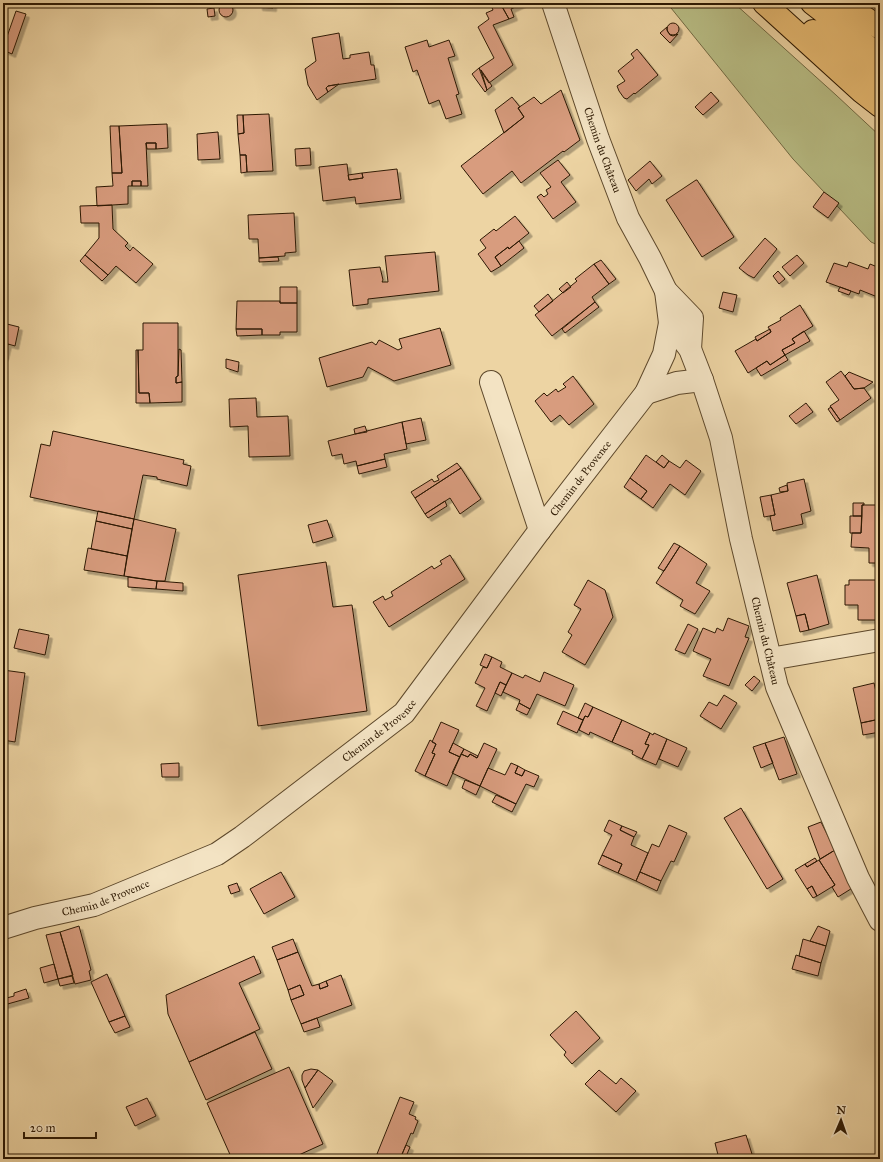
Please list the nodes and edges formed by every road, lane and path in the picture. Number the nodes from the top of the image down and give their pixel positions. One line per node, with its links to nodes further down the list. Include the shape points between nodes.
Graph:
1 (553, 3): 10 (street, Chemin du Château, via 593,126 628,218)
2 (764, 3): 9 (highway)
3 (772, 3): 8 (highway)
4 (812, 3): 7 (highway)
5 (844, 3): 6 (highway)
6 (880, 28)
7 (880, 56)
8 (880, 79)
9 (880, 106)
10 (666, 290): 11 (street, Chemin du Château); 12 (street, Chemin du Château, via 692,318)
11 (670, 323): 12 (street, Chemin du Château); 15 (street, Chemin de Provence, via 664,354)
12 (690, 349): 13 (street, Chemin du Château)
13 (702, 380): 15 (street, via 677,383); 18 (street, Chemin du Château, via 721,438 741,539)
14 (491, 382): 16 (street)
15 (646, 393): 16 (street, Chemin de Provence)
16 (540, 530): 20 (street, Chemin de Provence, via 404,713 242,837 217,854 94,905)
17 (880, 640): 18 (street)
18 (770, 660): 19 (street, Chemin du Château, via 776,687 858,878)
19 (880, 920)
20 (3, 928)

